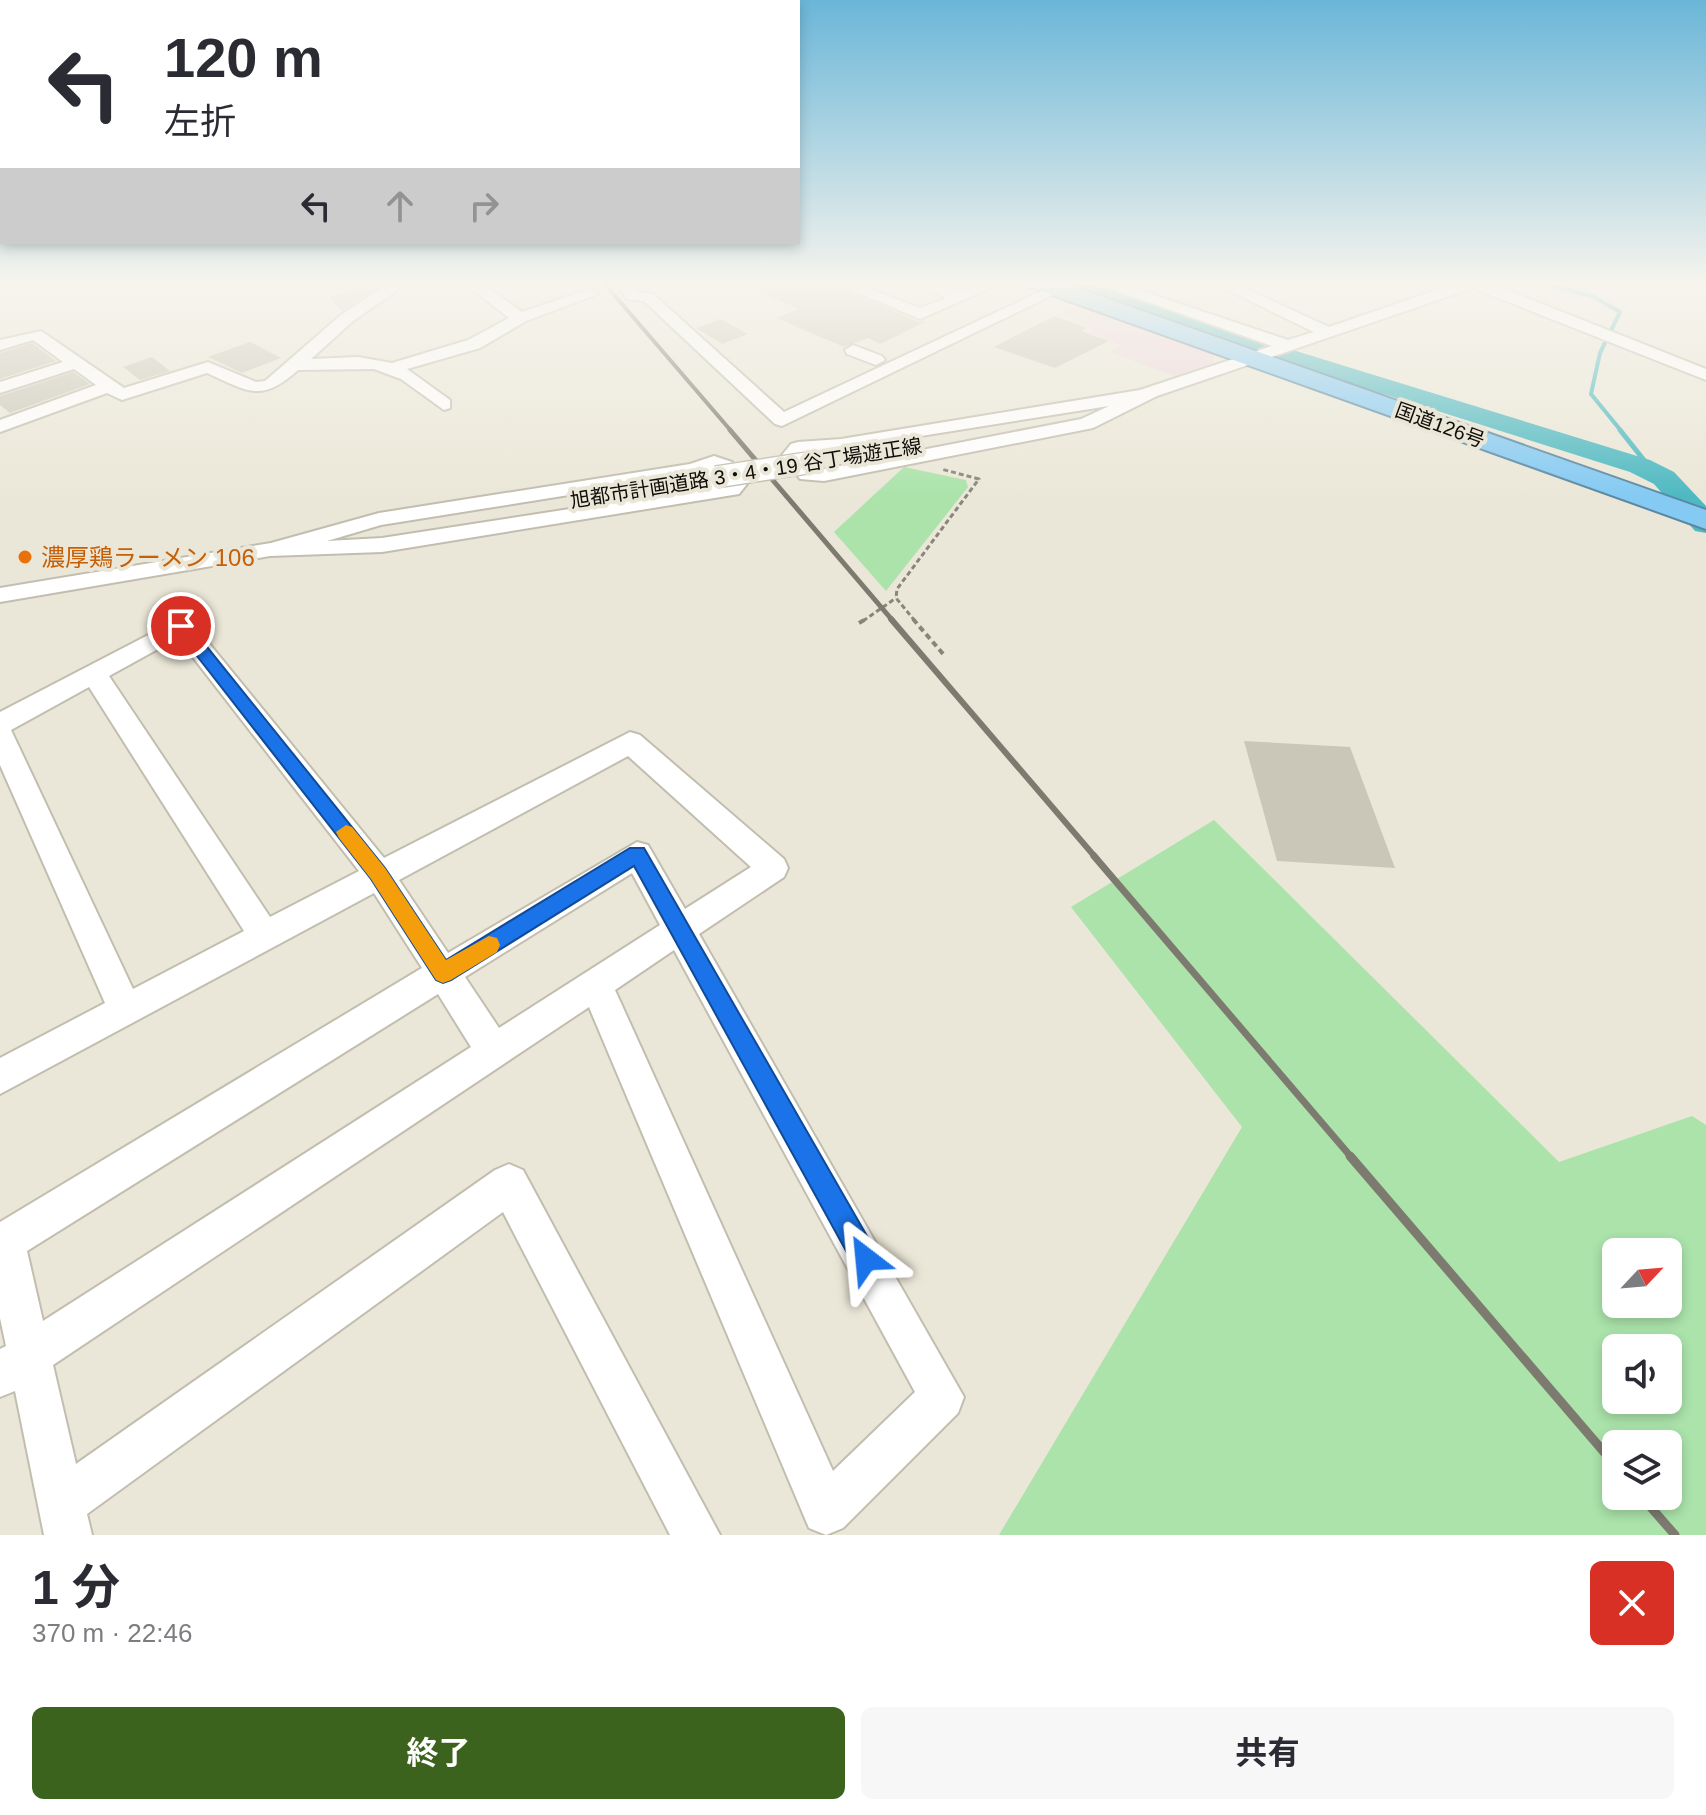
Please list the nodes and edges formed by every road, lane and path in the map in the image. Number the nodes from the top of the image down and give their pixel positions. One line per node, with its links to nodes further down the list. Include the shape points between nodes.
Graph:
1 (35, 354): 11 (street)
2 (62, 354): 13 (street)
3 (307, 354): 14 (street)
4 (446, 354): 16 (street)
5 (710, 354): 7 (street, via 782,420)
6 (861, 354): 12 (street)
7 (922, 354)
8 (1272, 354): 20 (street, 旭都市計画道路 3・4・19 谷丁場遊正線)
9 (1281, 354): 24 (highway, 国道126号)
10 (1650, 354): 17 (street)
11 (27, 356)
12 (876, 360)
13 (76, 363): 18 (street); 19 (street)
14 (294, 365): 16 (street, via 357,361); 18 (street, via 271,385 254,388 208,367 122,395)
15 (162, 367): 18 (street)
16 (396, 367): 21 (street)
17 (1706, 375)
18 (108, 385): 22 (street)
19 (0, 388)
20 (1150, 394): 20 (street, via 1086,424 824,475 807,475 792,455 798,448); 25 (street, 旭都市計画道路 3・4・19 谷丁場遊正線, bridge, via 982,435)
21 (444, 404)
22 (0, 426)
23 (935, 468): 27 (path, via 979,479 897,589)
24 (1706, 520)
25 (271, 550): 25 (street, via 379,519 714,462 725,466 737,484 732,490 382,545); 26 (street, 旭都市計画道路 3・4・19 谷丁場遊正線)
26 (0, 595)
27 (896, 598): 28 (path); 29 (path)
28 (859, 623)
29 (944, 655)
30 (94, 674): 31 (street); 33 (street, via 181,626); 35 (street)
31 (0, 724)
32 (0, 734): 38 (street)
33 (378, 873): 34 (street, via 630,742 773,868); 35 (street); 36 (street)
34 (682, 929): 36 (street, via 637,854); 37 (street); 37 (street, via 942,1397 826,1511)
35 (264, 935): 38 (street)
36 (443, 973): 39 (street); 41 (street)
37 (595, 982): 39 (street)
38 (125, 1010): 40 (street)
39 (493, 1050): 42 (street)
40 (0, 1077)
41 (2, 1244): 42 (street)
42 (14, 1366): 43 (street)
43 (65, 1519): 44 (street, via 509,1184)
44 (696, 1535)

